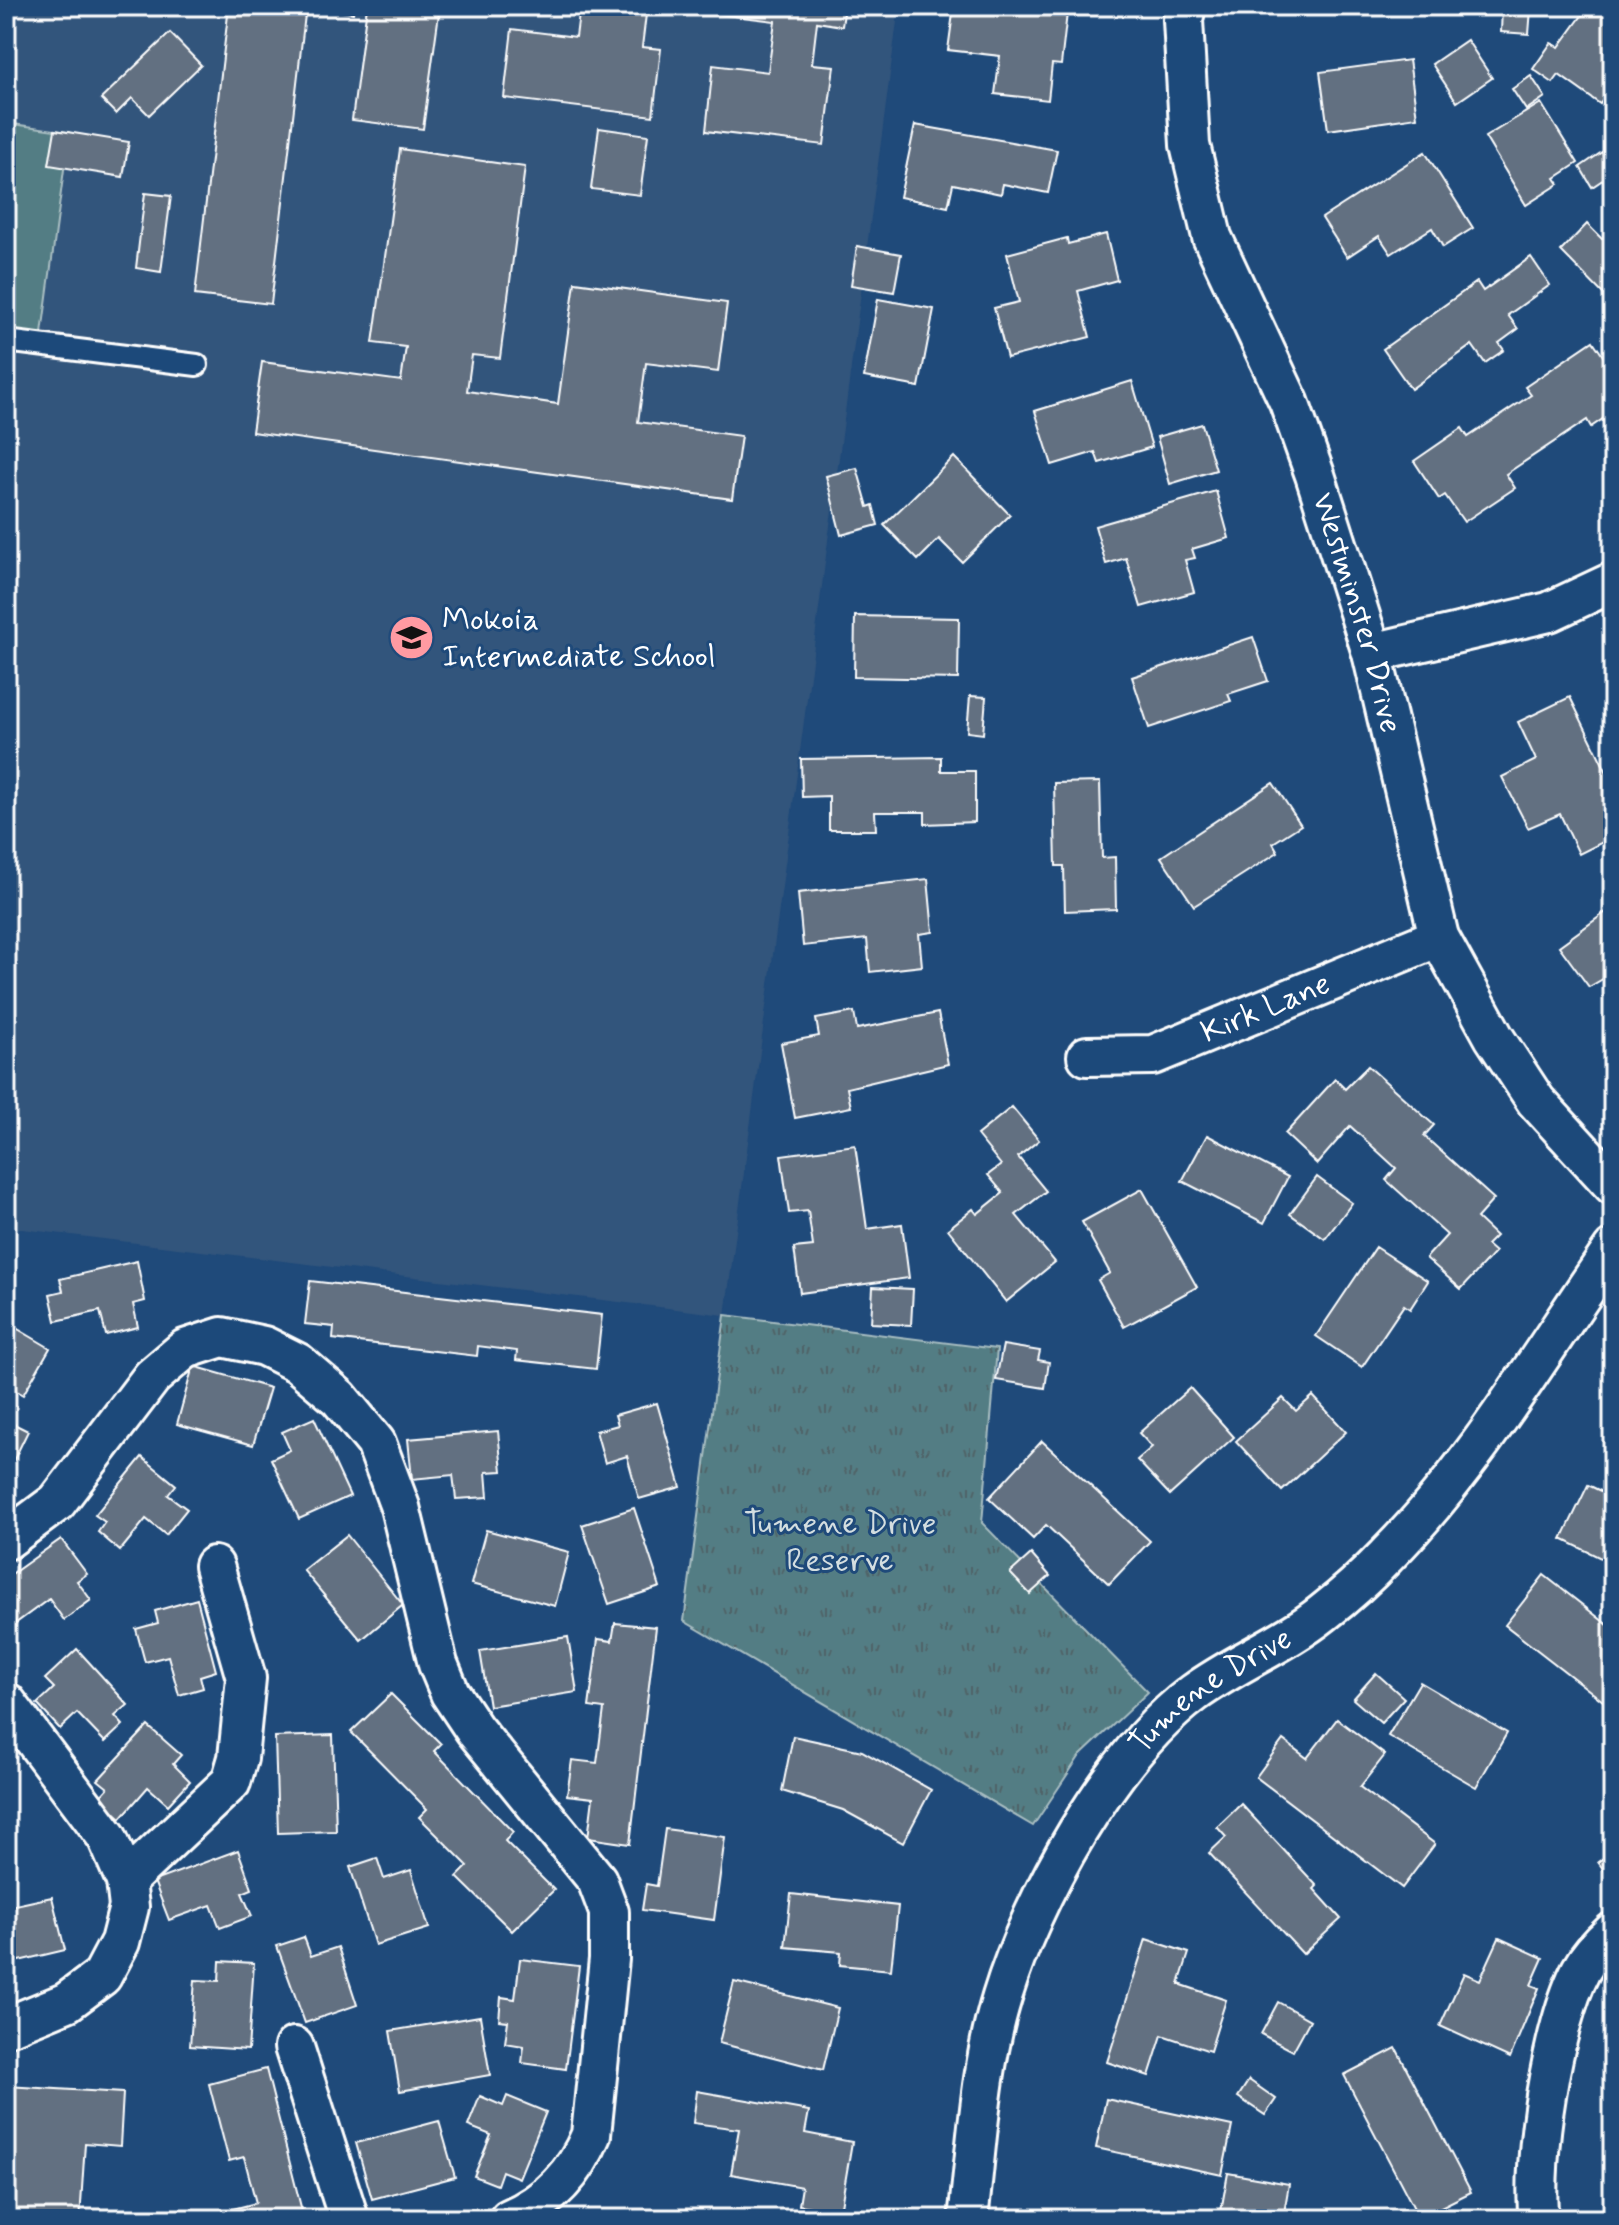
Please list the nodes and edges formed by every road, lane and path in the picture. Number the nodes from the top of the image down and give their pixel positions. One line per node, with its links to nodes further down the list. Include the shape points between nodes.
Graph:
1 (1186, 6): 5 (street, Westminster Drive, via 1190,145 1212,237 1289,402)
2 (6, 341): 3 (lane)
3 (197, 365)
4 (1613, 582): 5 (street, via 1549,612)
5 (1372, 653): 6 (street, Westminster Drive)
6 (1439, 937): 7 (street, Kirk Lane, via 1153,1055); 8 (street, Westminster Drive, via 1536,1101)
7 (1087, 1056)
8 (1613, 1185)
9 (1613, 1249): 19 (street, Tumene Drive, via 1437,1503 1322,1614 1193,1694 1121,1769 1080,1830 1031,1918 1001,1998 983,2088)
10 (6, 1540): 18 (street, via 57,1502 152,1377 185,1349 222,1337 264,1346 298,1363 339,1398 376,1443 400,1507 438,1664 450,1693 597,1880 609,1912 591,2135 561,2185)
11 (214, 1566): 13 (street, via 246,1678 238,1758 231,1782)
12 (6, 1702): 13 (street, via 107,1837)
13 (126, 1881): 15 (street, via 129,1907 120,1942 102,1976 67,2002)
14 (1613, 1932): 20 (street, via 1582,1969 1559,2036 1546,2103)
15 (6, 2027)
16 (294, 2047): 17 (street)
17 (349, 2219)
18 (509, 2219)
19 (968, 2219)
20 (1539, 2219)

